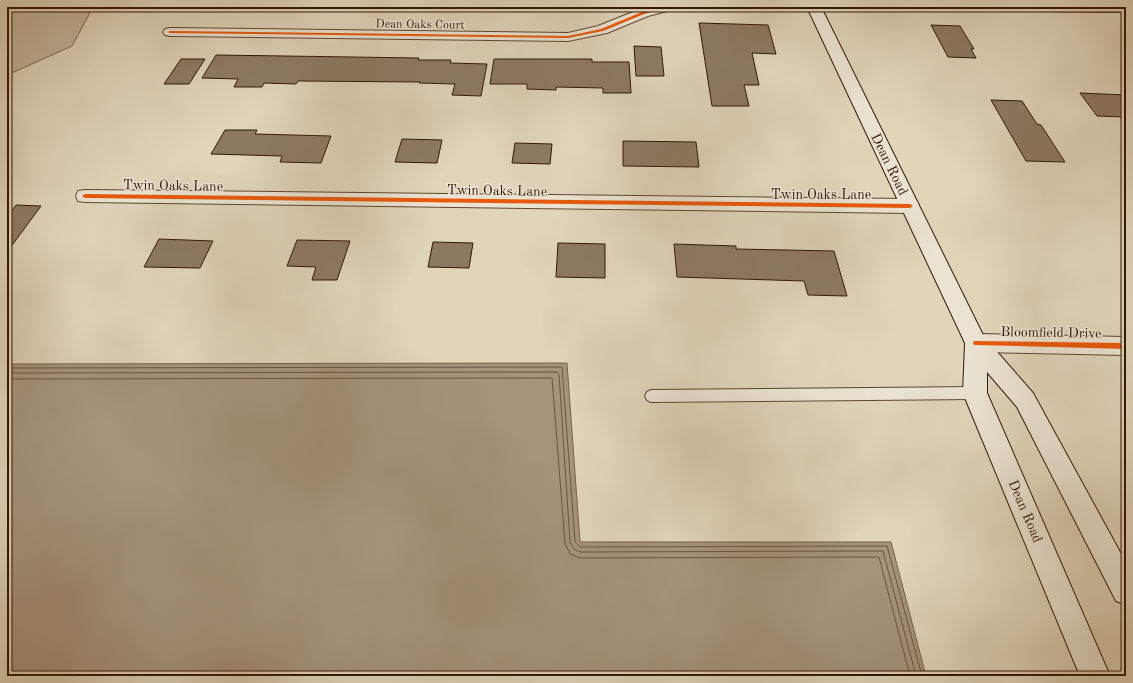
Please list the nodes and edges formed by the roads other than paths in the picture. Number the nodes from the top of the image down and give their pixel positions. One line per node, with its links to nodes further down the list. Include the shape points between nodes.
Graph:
1 (666, 7): 5 (street, Dean Oaks Court, via 642,13 602,30 568,37)
2 (814, 7): 7 (street, Dean Road)
3 (1025, 7): 4 (street)
4 (1126, 8)
5 (170, 32)
6 (85, 196): 7 (street, Twin Oaks Lane)
7 (910, 206): 8 (street, Dean Road)
8 (976, 343): 9 (street, Bloomfield Drive); 10 (street, Dean Road); 12 (street, Dean Road, via 1025,400)
9 (1126, 346)
10 (975, 393): 11 (lane); 13 (street, Dean Road)
11 (651, 396)
12 (1126, 591)
13 (1095, 676)

